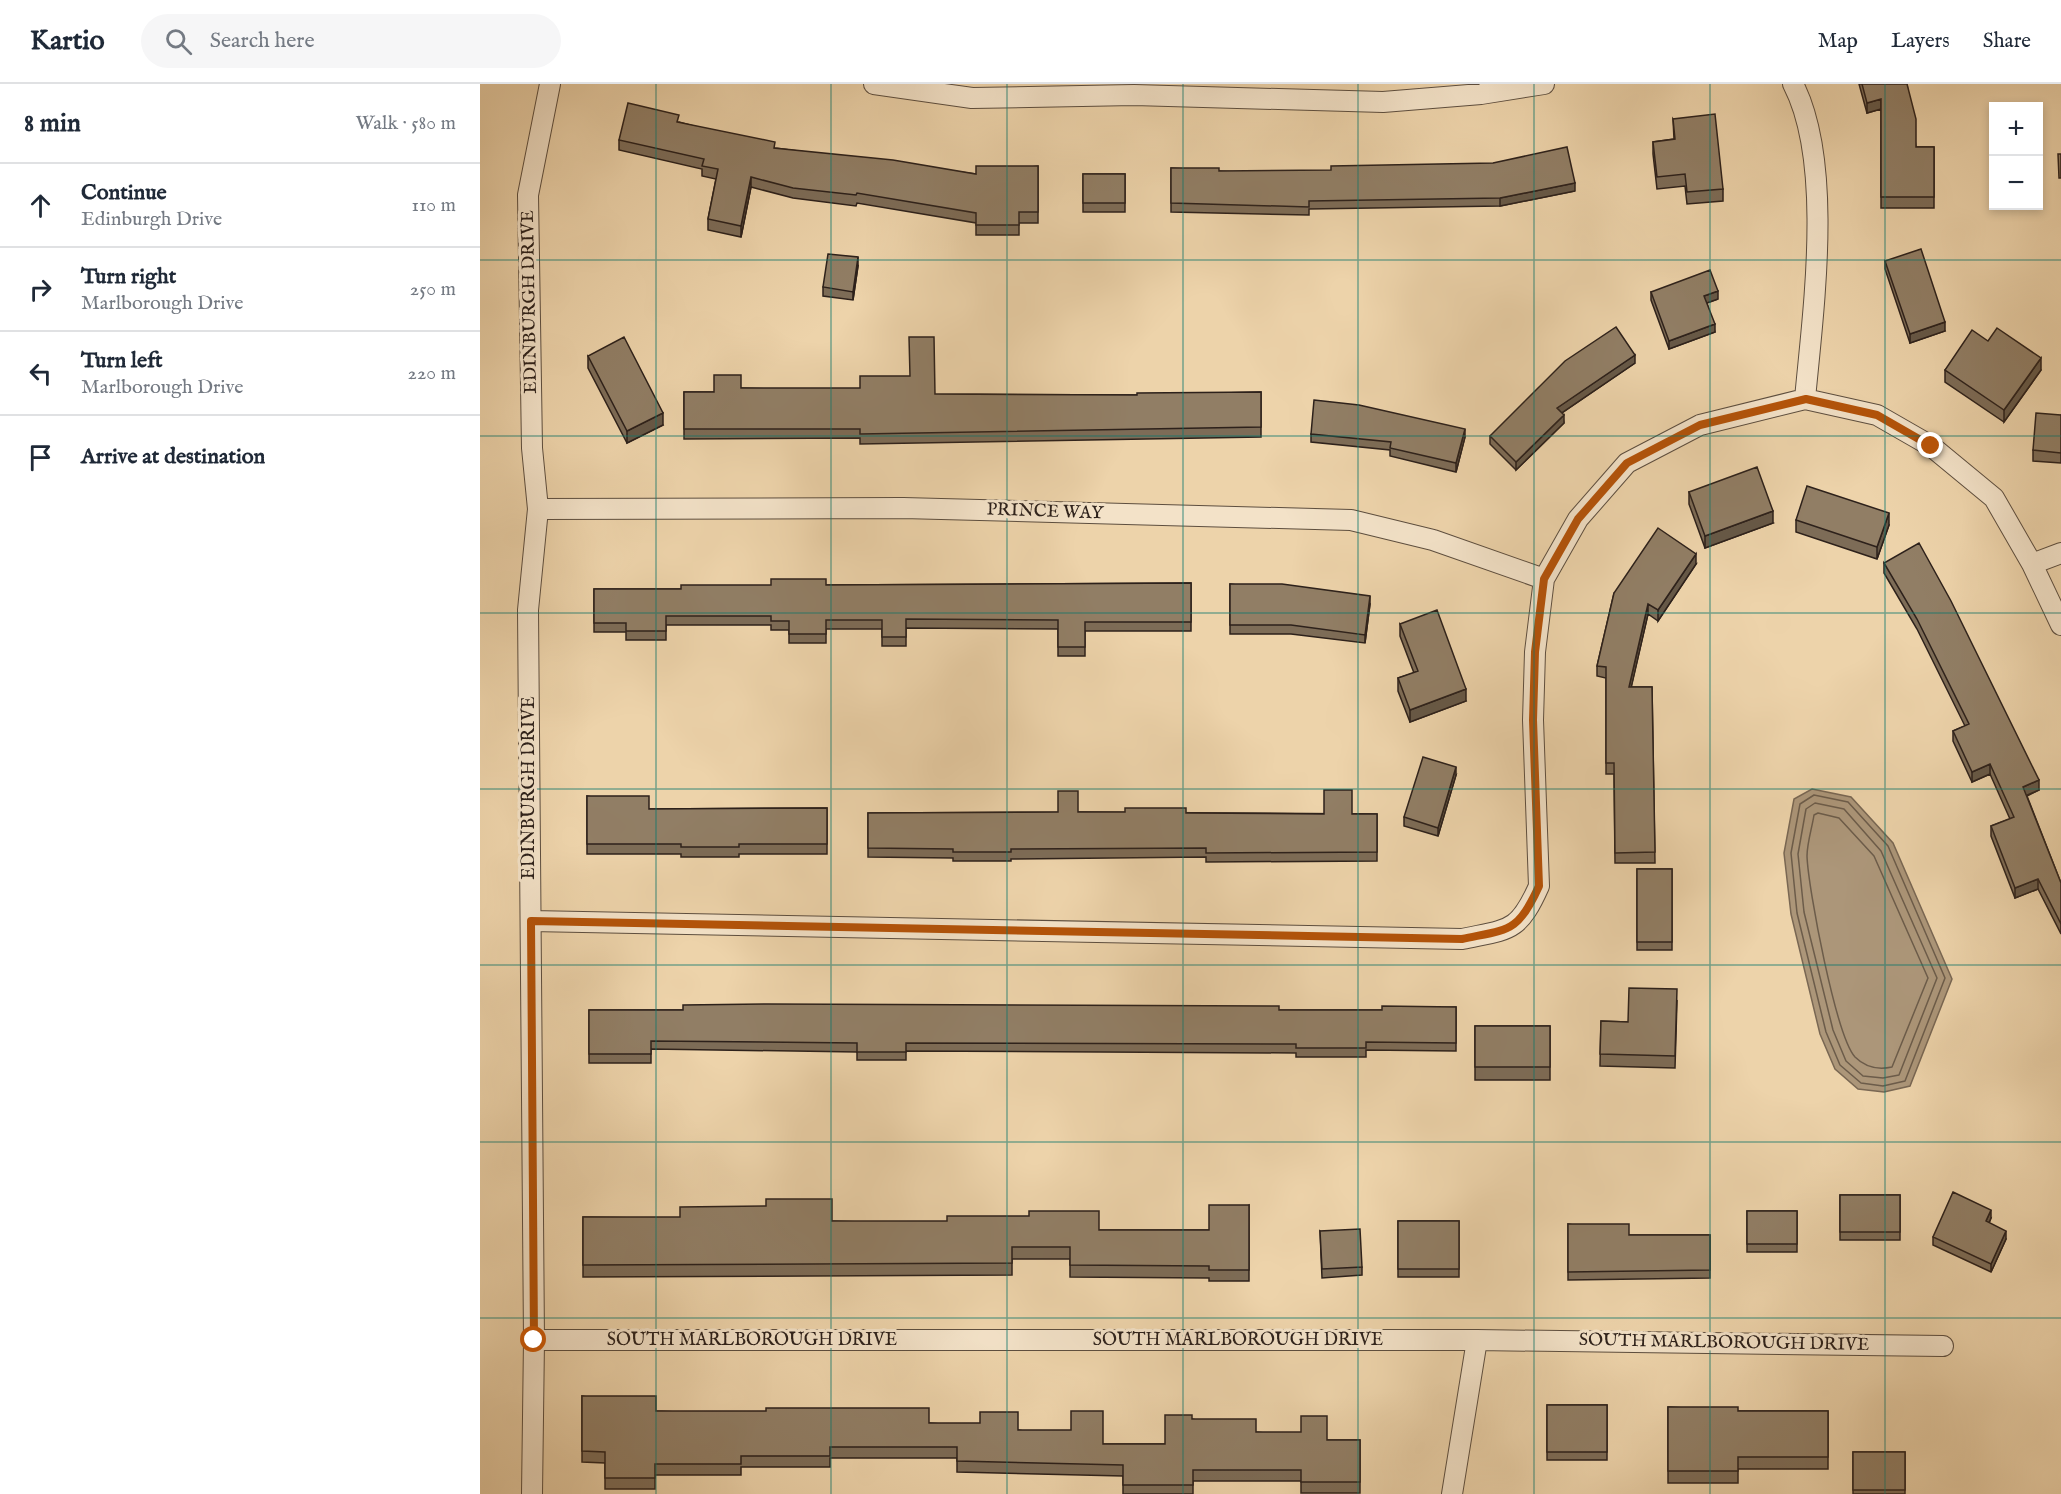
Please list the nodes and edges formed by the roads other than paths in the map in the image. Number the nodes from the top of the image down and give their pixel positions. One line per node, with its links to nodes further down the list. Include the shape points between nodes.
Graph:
1 (550, 84): 6 (street, EDINBURGH DRIVE, via 528,195 532,448)
2 (873, 84): 3 (street, via 972,98 1134,95 1383,102)
3 (1544, 84)
4 (1793, 84): 5 (street, via 1803,102 1815,168 1816,269)
5 (1806, 399): 8 (street, via 1877,415 1931,446 1994,498); 9 (street, via 1700,425 1627,463 1578,519)
6 (538, 509): 9 (street, PRINCE WAY, via 903,508 1350,520 1433,540); 11 (street, EDINBURGH DRIVE, via 528,610)
7 (2061, 553): 8 (street)
8 (2032, 564): 10 (street)
9 (1544, 579): 11 (street, via 1535,652 1533,720 1539,886 1528,912 1509,929 1462,939)
10 (2061, 625)
11 (531, 921): 12 (street, EDINBURGH DRIVE)
12 (534, 1340): 13 (street, SOUTH MARLBOROUGH DRIVE); 15 (street, EDINBURGH DRIVE)
13 (1477, 1340): 14 (street, SOUTH MARLBOROUGH DRIVE); 16 (street)
14 (1943, 1346)
15 (532, 1494)
16 (1452, 1494)

